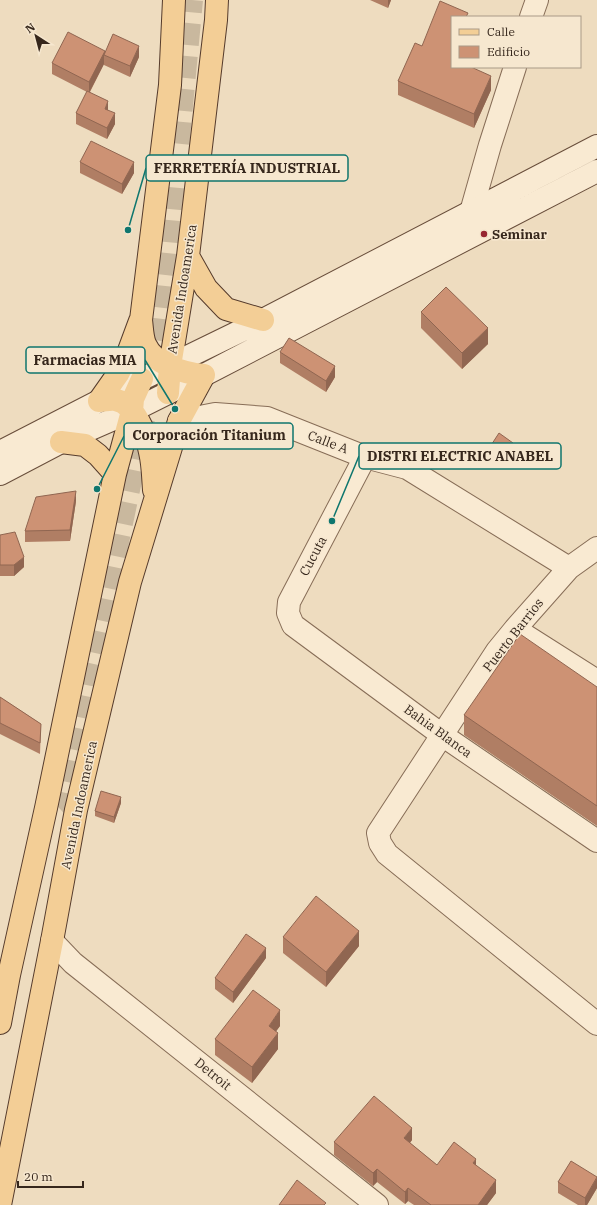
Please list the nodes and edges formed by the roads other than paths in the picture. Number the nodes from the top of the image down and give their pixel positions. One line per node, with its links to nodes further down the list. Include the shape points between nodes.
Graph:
1 (174, 0): 10 (main road, Avenida Indoamerica, via 170,85)
2 (217, 0): 9 (main road, Avenida Indoamerica)
3 (537, 0): 4 (street)
4 (531, 16)
5 (515, 68): 8 (street)
6 (597, 146): 8 (street)
7 (597, 171): 13 (street)
8 (471, 212): 11 (street)
9 (188, 256): 11 (main road, via 206,288 226,309); 12 (main road, Avenida Indoamerica)
10 (141, 320): 12 (main road, Avenida Indoamerica, via 145,344 153,357); 16 (main road, via 118,374)
11 (263, 320): 12 (street)
12 (170, 366): 13 (main road, via 191,374); 14 (street); 15 (main road)
13 (204, 375): 15 (street); 18 (main road)
14 (142, 379): 16 (street); 17 (main road, via 133,399)
15 (168, 393): 17 (street)
16 (99, 401): 17 (main road, via 122,402); 20 (street)
17 (132, 411): 19 (street); 23 (main road); 24 (main road, Avenida Indoamerica, via 145,433 150,452)
18 (179, 421): 21 (street, Calle A, via 215,414 267,418); 24 (main road)
19 (61, 442): 22 (street); 23 (main road, via 85,445)
20 (0, 452)
21 (365, 457): 26 (street, Calle A, via 407,468); 27 (street, Cucuta, via 289,602)
22 (0, 474)
23 (115, 474): 33 (main road)
24 (155, 499): 32 (main road, Avenida Indoamerica, via 130,582 76,810)
25 (597, 548): 26 (street, Puerto Barrios)
26 (568, 568): 28 (street, Puerto Barrios)
27 (288, 613): 30 (street, Bahia Blanca, via 293,625)
28 (515, 629): 29 (street); 30 (street, Puerto Barrios, via 497,651)
29 (597, 681)
30 (442, 735): 31 (street, Bahia Blanca); 34 (street, Puerto Barrios, via 378,833 380,844 387,854)
31 (597, 841)
32 (52, 941): 35 (main road, Avenida Indoamerica); 36 (street, Detroit, via 73,963)
33 (0, 1023)
34 (597, 1024)
35 (0, 1205)
36 (376, 1205)

